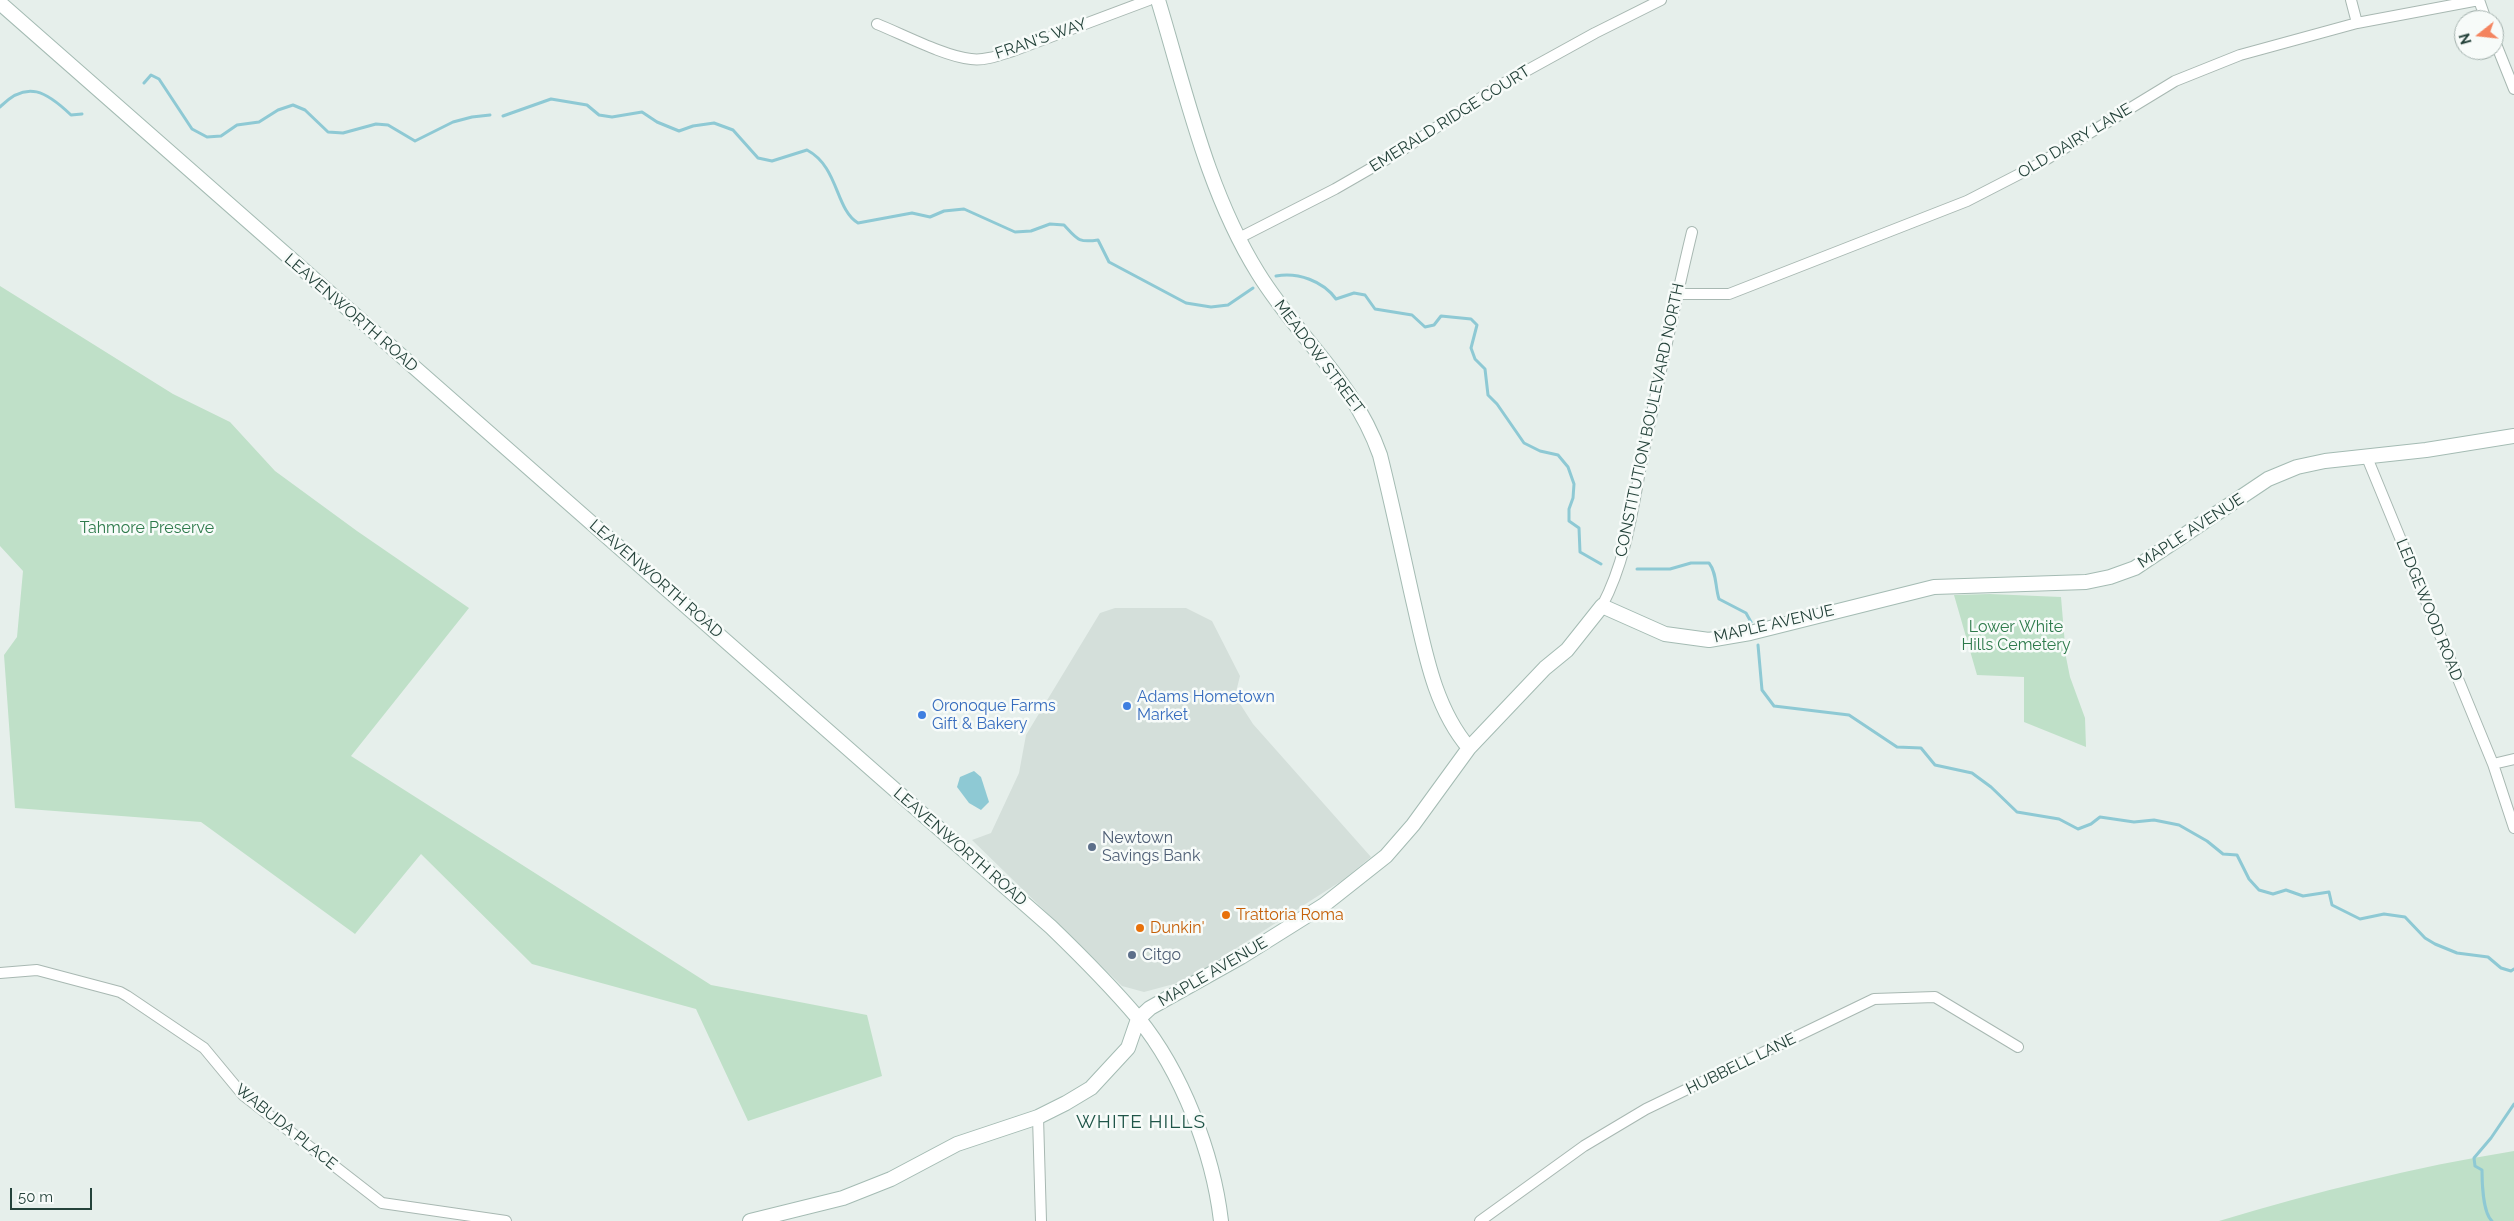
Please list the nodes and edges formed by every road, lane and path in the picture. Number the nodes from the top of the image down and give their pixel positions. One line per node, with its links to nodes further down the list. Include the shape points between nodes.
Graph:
1 (1149, 0): 8 (street, FRAN'S WAY, via 1013,51 971,60)
2 (1158, 0): 12 (main road, MEADOW STREET, via 1211,174)
3 (1661, 0): 12 (street, EMERALD RIDGE COURT, via 1497,88 1401,151 1335,189)
4 (2351, 0): 7 (street)
5 (2478, 0): 7 (street, OLD DAIRY LANE)
6 (0, 3): 22 (main road, LEAVENWORTH ROAD, via 1051,927)
7 (2357, 23): 13 (street, OLD DAIRY LANE, via 2240,55 2175,81 2037,165 1967,201 1729,294)
8 (877, 24)
9 (2502, 60): 10 (street)
10 (2514, 89)
11 (1692, 232): 13 (street, CONSTITUTION BOULEVARD NORTH)
12 (1239, 238): 17 (main road, MEADOW STREET, via 1284,311 1344,384 1371,429 1380,454 1436,690 1450,722)
13 (1676, 294): 16 (street, CONSTITUTION BOULEVARD NORTH, via 1625,544)
14 (2514, 436): 15 (main road, MAPLE AVENUE)
15 (2366, 456): 16 (main road, MAPLE AVENUE, via 2297,467 2268,479 2150,559 2110,577 2077,582 1934,586 1750,633 1710,640 1665,634); 19 (street, LEDGEWOOD ROAD)
16 (1602, 606): 17 (main road, MAPLE AVENUE, via 1567,650 1545,668)
17 (1469, 748): 22 (main road, MAPLE AVENUE, via 1413,825 1386,856 1354,883 1241,957 1150,1008)
18 (2514, 759): 19 (street)
19 (2493, 764): 20 (street, LEDGEWOOD ROAD)
20 (2514, 828)
21 (0, 973): 26 (street, WABUDA PLACE, via 37,970 127,996 204,1048 243,1096 382,1203)
22 (1138, 1019): 24 (main road, via 1128,1048 1091,1088); 28 (main road, LEAVENWORTH ROAD, via 1178,1082 1202,1136 1214,1178)
23 (2018, 1047): 29 (street, HUBBELL LANE, via 1935,998 1874,999 1646,1110 1584,1146)
24 (1038, 1117): 25 (main road, via 957,1144 891,1179 843,1198); 27 (street)
25 (747, 1220)
26 (506, 1221)
27 (1040, 1221)
28 (1221, 1221)
29 (1480, 1221)

